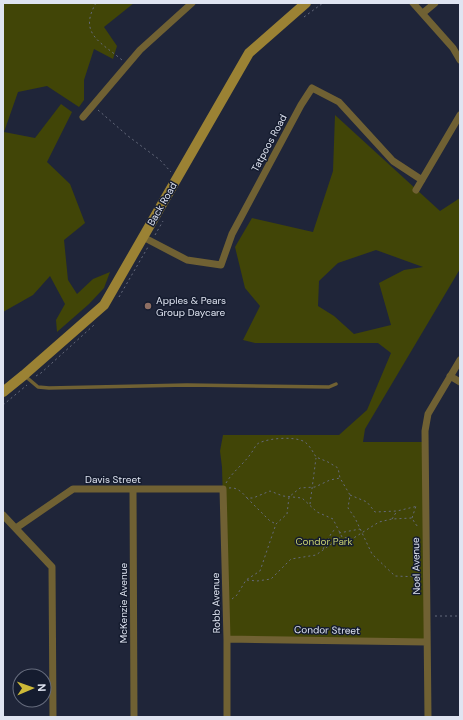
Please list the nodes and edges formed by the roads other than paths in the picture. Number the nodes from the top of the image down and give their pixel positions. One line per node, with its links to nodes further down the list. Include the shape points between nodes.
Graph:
1 (192, 3): 8 (street, via 140,50)
2 (306, 3): 11 (street, Back Road, via 249,53 178,177)
3 (413, 3): 5 (street)
4 (435, 3): 5 (street)
5 (423, 13): 6 (street)
6 (460, 60)
7 (460, 115): 9 (street)
8 (83, 117)
9 (422, 180): 10 (street); 11 (street, Tatpoos Road, via 393,161 339,102 312,88 232,234 221,265 187,260)
10 (416, 190)
11 (147, 239): 13 (street, Back Road, via 104,305)
12 (460, 360): 14 (street)
13 (24, 375): 16 (lane, via 38,386 49,388 187,385 330,387); 17 (street, Back Road)
14 (450, 376): 15 (street); 23 (street, Noel Avenue, via 428,414 425,431)
15 (460, 382)
16 (336, 384)
17 (3, 392)
18 (133, 489): 19 (street, Davis Street); 21 (street, Davis Street, via 73,489); 25 (street, McKenzie Avenue)
19 (223, 489): 22 (street, Robb Avenue)
20 (3, 515): 21 (street)
21 (16, 528): 24 (street, via 52,567)
22 (227, 639): 23 (street, Condor Street); 26 (street, Robb Avenue)
23 (427, 642): 27 (street, Noel Avenue)
24 (53, 717)
25 (134, 717)
26 (227, 717)
27 (428, 717)

